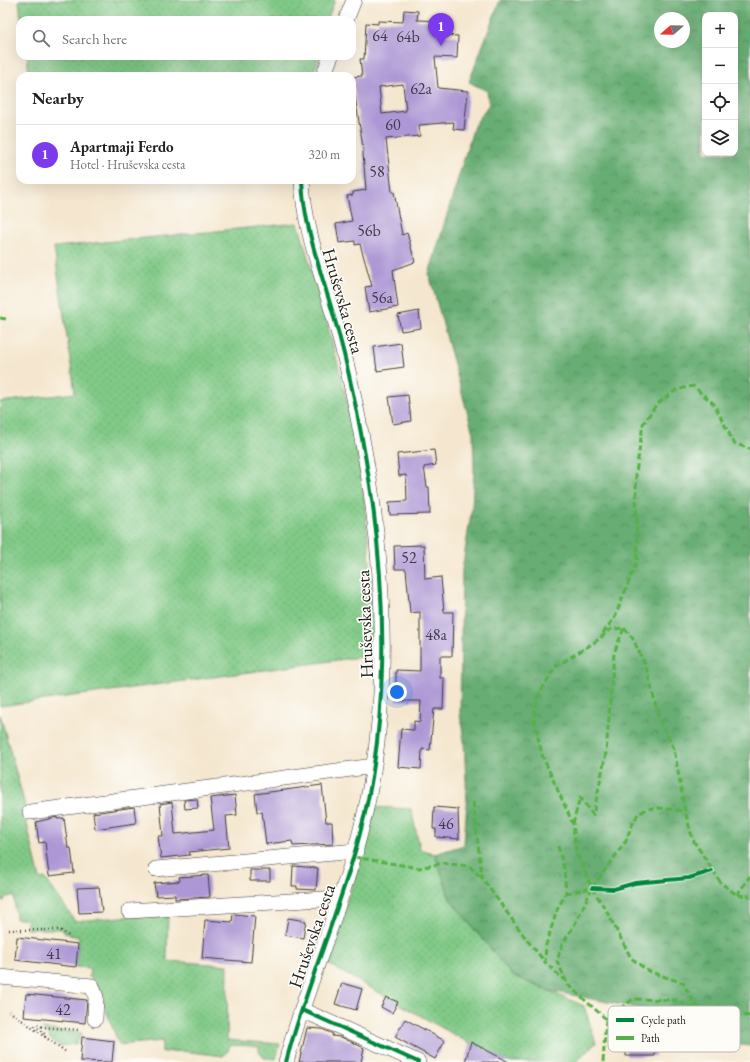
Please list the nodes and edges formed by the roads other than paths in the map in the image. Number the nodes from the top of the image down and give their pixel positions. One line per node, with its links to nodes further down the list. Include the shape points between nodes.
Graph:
1 (354, 0): 2 (street)
2 (348, 16)
3 (329, 60): 4 (street)
4 (324, 72)
5 (302, 184): 6 (street, Hruševska cesta, via 305,218 348,373 370,489 380,580 382,653)
6 (374, 766): 7 (street); 8 (street, Hruševska cesta)
7 (30, 812)
8 (356, 851): 9 (street); 10 (street, Hruševska cesta)
9 (156, 869)
10 (340, 898): 11 (street); 13 (street, Hruševska cesta)
11 (129, 911)
12 (6, 973): 14 (street, via 92,986 96,997)
13 (302, 1010): 15 (street, Hruševska cesta); 16 (street)
14 (94, 1019)
15 (286, 1062)
16 (418, 1062)

